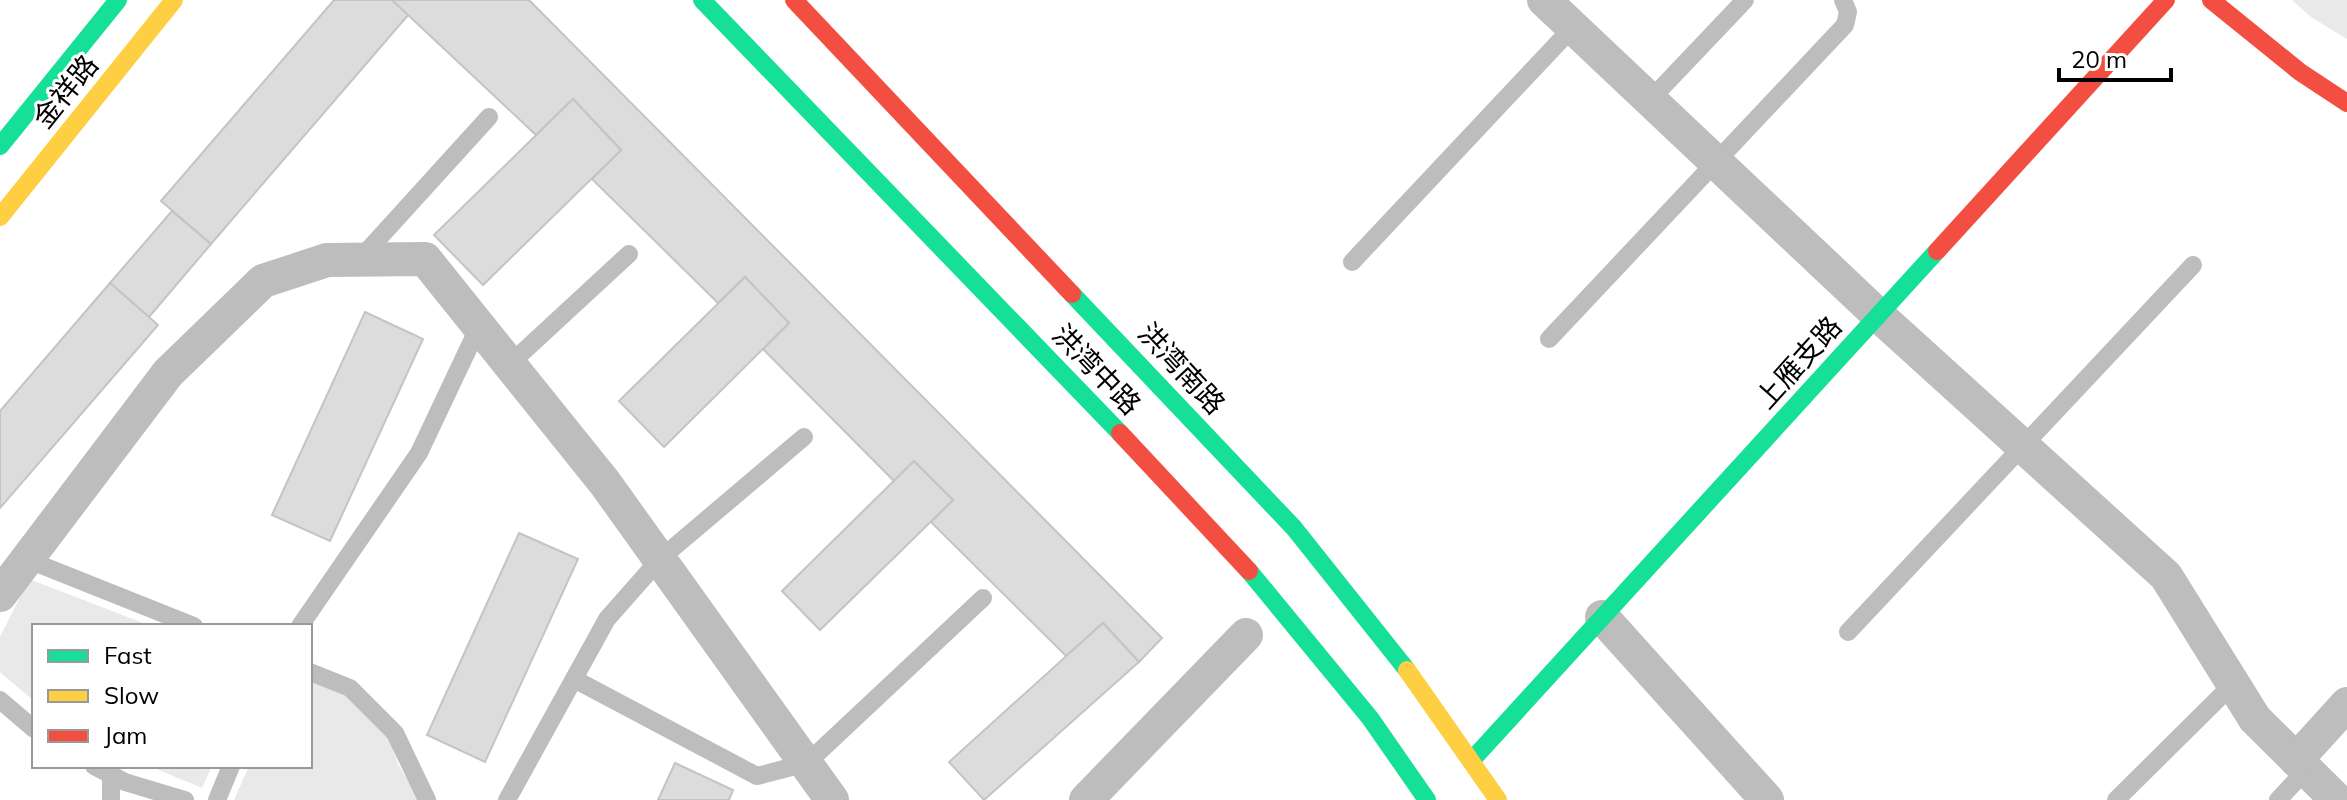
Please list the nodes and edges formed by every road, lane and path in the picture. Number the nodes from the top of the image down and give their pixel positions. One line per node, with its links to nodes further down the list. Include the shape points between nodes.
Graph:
1 (118, 0): 14 (main road, 金祥路)
2 (174, 0): 16 (main road, 金祥路)
3 (702, 0): 54 (main road, 洪湾中路, via 1223,540 1370,718)
4 (794, 0): 42 (main road, 洪湾南路, via 1294,528 1396,655)
5 (1544, 0): 10 (street)
6 (1745, 0): 11 (lane)
7 (1843, 0): 15 (lane, via 1848,12 1845,25)
8 (2166, 0): 21 (main road, 上雁支路)
9 (2211, 0): 12 (main road)
10 (1573, 27): 11 (street); 19 (lane)
11 (1650, 100): 15 (street)
12 (2347, 103)
13 (489, 117): 18 (lane)
14 (0, 146)
15 (1716, 162): 21 (street); 23 (lane)
16 (0, 217)
17 (629, 254): 24 (lane)
18 (359, 260): 22 (street, via 425,259); 27 (street, via 327,260 263,281 168,373)
19 (1352, 262)
20 (2193, 265): 26 (lane)
21 (1878, 315): 26 (street); 31 (main road, 上雁支路)
22 (480, 324): 24 (street); 33 (lane, via 419,453)
23 (1549, 339)
24 (511, 363): 28 (street)
25 (804, 437): 28 (lane)
26 (2023, 447): 34 (lane); 38 (street, via 2166,576)
27 (26, 559): 29 (street); 32 (lane)
28 (660, 559): 37 (lane, via 607,619); 43 (street)
29 (0, 595)
30 (983, 598): 43 (lane)
31 (1602, 617): 42 (main road, 上雁支路); 56 (street)
32 (189, 624)
33 (301, 624)
34 (1848, 632)
35 (1246, 635): 53 (street)
36 (312, 673): 51 (lane, via 350,688 395,733)
37 (574, 679): 43 (lane, via 757,776); 52 (lane)
38 (2232, 685): 44 (street, via 2255,719); 57 (lane)
39 (0, 700): 41 (lane)
40 (2347, 704): 44 (street)
41 (32, 727)
42 (1471, 761): 55 (main road, 洪湾南路)
43 (807, 763): 47 (street)
44 (2301, 765): 58 (lane); 59 (street)
45 (230, 768): 50 (lane)
46 (102, 770): 48 (lane); 49 (lane)
47 (829, 799)
48 (111, 800)
49 (185, 800)
50 (217, 800)
51 (427, 800)
52 (507, 800)
53 (1086, 800)
54 (1427, 800)
55 (1498, 800)
56 (1767, 800)
57 (2116, 800)
58 (2278, 800)
59 (2337, 800)

